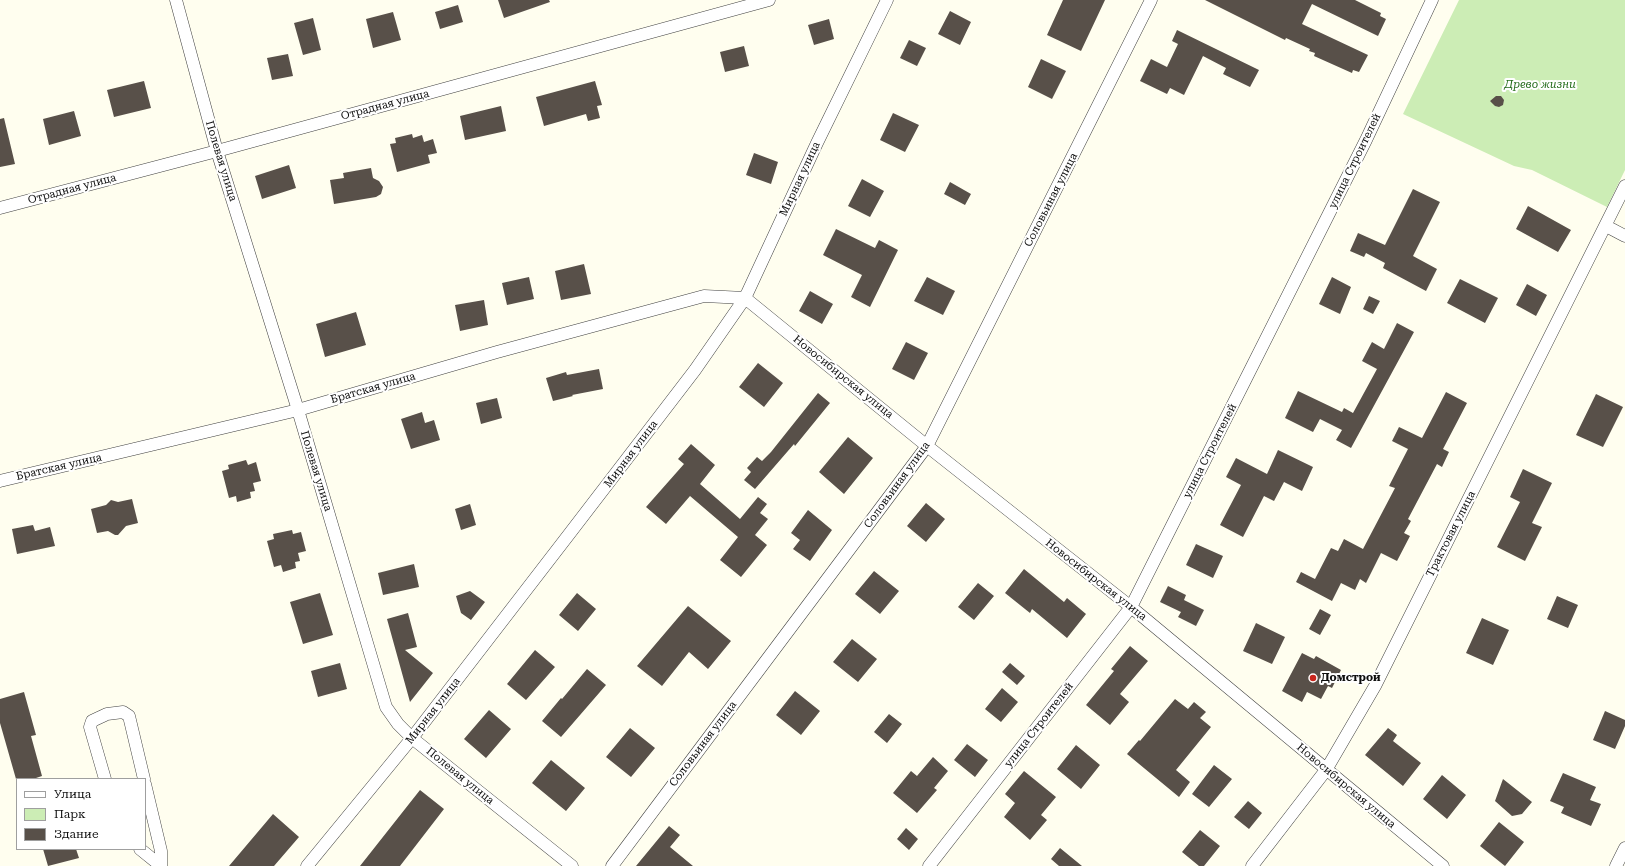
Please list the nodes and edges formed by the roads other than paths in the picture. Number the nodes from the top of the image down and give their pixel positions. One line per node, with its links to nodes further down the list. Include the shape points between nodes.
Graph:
1 (176, 0): 6 (street, Полевая улица)
2 (769, 0): 6 (street, Отрадная улица)
3 (887, 0): 11 (street, Мирная улица, via 817,142)
4 (1151, 0): 13 (street, Соловьиная улица)
5 (1432, 0): 15 (street, улица Строителей, via 1366,140)
6 (217, 151): 8 (street, Отрадная улица); 12 (street, Полевая улица)
7 (1625, 186): 9 (street, Трактовая улица)
8 (0, 208)
9 (1606, 226): 10 (street); 17 (street, Трактовая улица, via 1375,686)
10 (1625, 236)
11 (745, 298): 12 (street, Братская улица, via 704,296 497,352); 13 (street, Новосибирская улица); 16 (street, Мирная улица, via 695,370)
12 (298, 410): 14 (street, Братская улица); 16 (street, Полевая улица, via 386,708)
13 (927, 446): 15 (street, Новосибирская улица); 26 (street, Соловьиная улица)
14 (0, 481)
15 (1131, 607): 17 (street, Новосибирская улица); 27 (street, улица Строителей)
16 (412, 738): 24 (street, Мирная улица); 25 (street, Полевая улица)
17 (1326, 770): 28 (street, Трактовая улица); 29 (street, Новосибирская улица)
18 (105, 778): 19 (street, via 90,728 92,721 107,714 123,712 129,716)
19 (144, 778)
20 (146, 788): 23 (street, via 161,850)
21 (1625, 848): 30 (street)
22 (141, 850): 23 (street)
23 (161, 866)
24 (308, 866)
25 (572, 866)
26 (612, 866)
27 (930, 866)
28 (1252, 866)
29 (1443, 866)
30 (1616, 866)

